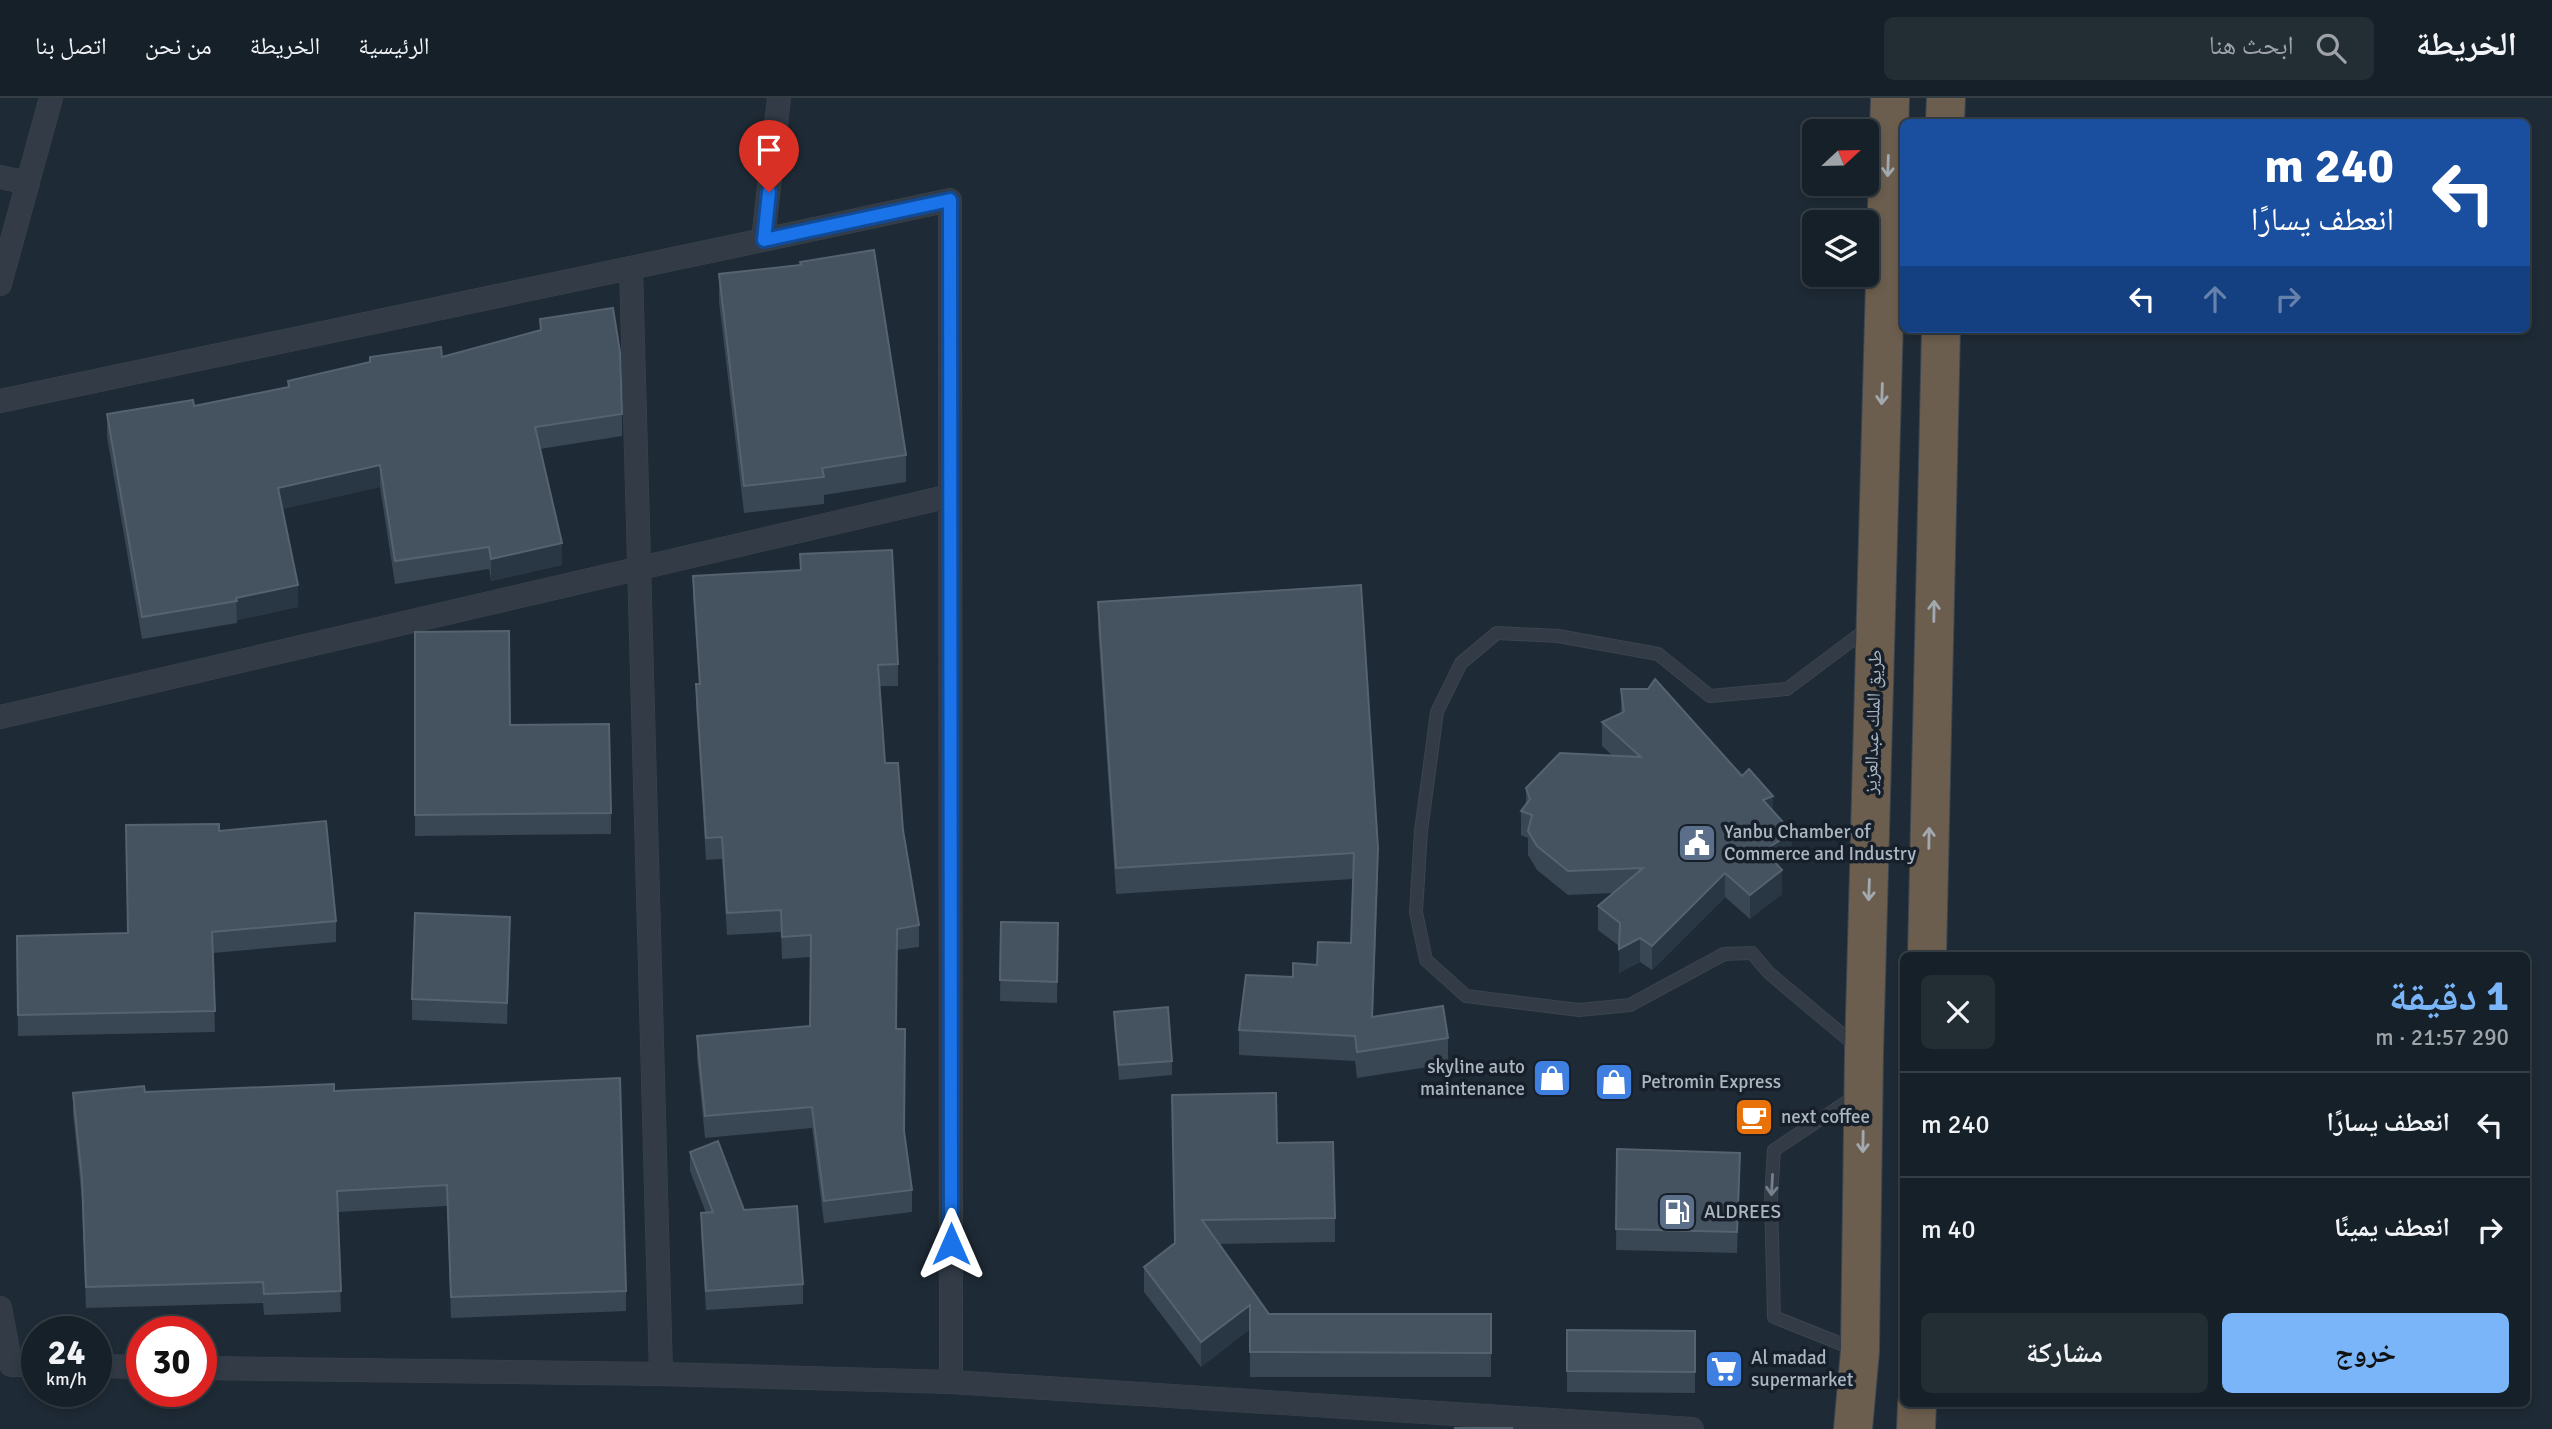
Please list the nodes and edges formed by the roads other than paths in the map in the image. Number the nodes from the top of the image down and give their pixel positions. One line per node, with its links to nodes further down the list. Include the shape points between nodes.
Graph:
1 (51, 98): 7 (street)
2 (779, 98): 8 (street)
3 (1890, 98): 15 (highway, طريق الملك عبدالعزيز, one-way to 15)
4 (1946, 98): 5 (highway)
5 (1945, 119)
6 (0, 177): 7 (street)
7 (28, 183): 10 (street)
8 (764, 240): 9 (street); 13 (street, via 950,200)
9 (631, 268): 12 (street); 14 (street)
10 (0, 284)
11 (1941, 333): 17 (highway, one-way to 11)
12 (0, 401)
13 (950, 496): 14 (street); 25 (street)
14 (638, 568): 16 (street); 24 (street)
15 (1876, 622): 18 (highway, طريق الملك عبدالعزيز, one-way to 18); 18 (lane, via 1787,689 1710,696 1658,654 1558,636 1497,634 1461,663 1437,712 1416,912 1426,960 1466,996 1579,1010 1630,1005 1724,954 1752,953 1769,973)
16 (0, 717)
17 (1927, 952)
18 (1864, 1053): 19 (highway, طريق الملك عبدالعزيز)
19 (1864, 1091): 21 (highway, طريق الملك عبدالعزيز, one-way to 21); 21 (lane, one-way to 21, via 1774,1150 1771,1197 1774,1317)
20 (0, 1308): 22 (street, via 11,1365)
21 (1860, 1351): 28 (highway, طريق الملك عبدالعزيز)
22 (21, 1365)
23 (217, 1368): 24 (street)
24 (661, 1374): 25 (street)
25 (951, 1382): 27 (street)
26 (1917, 1407): 29 (highway)
27 (1692, 1429)
28 (1853, 1429)
29 (1916, 1429)

